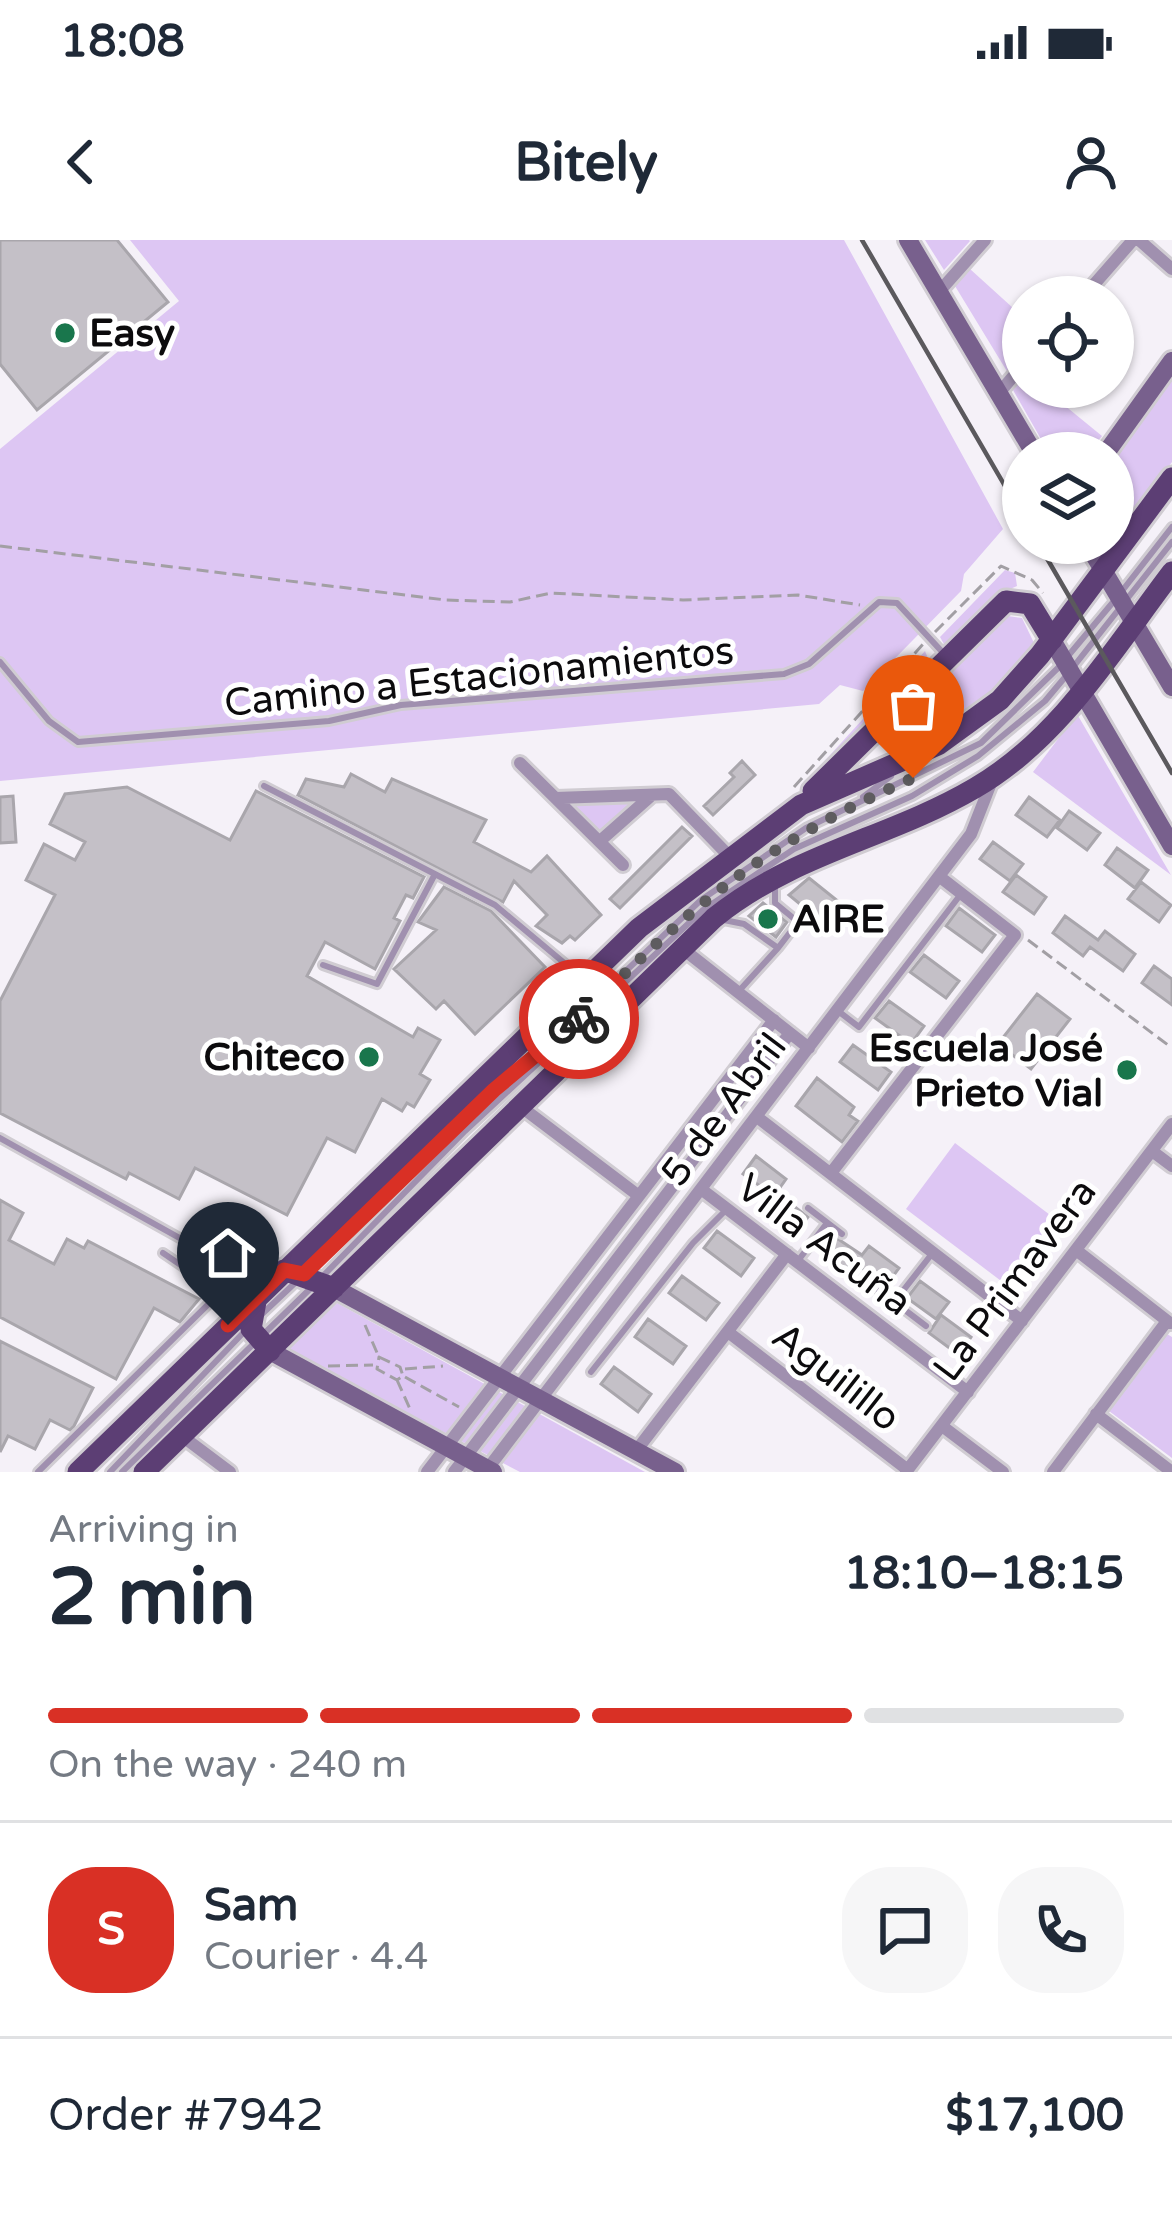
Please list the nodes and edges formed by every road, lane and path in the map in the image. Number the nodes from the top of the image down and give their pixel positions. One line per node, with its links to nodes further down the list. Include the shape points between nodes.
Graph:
1 (908, 240): 6 (street)
2 (986, 240): 6 (street)
3 (1136, 240): 4 (street); 5 (street)
4 (1172, 269)
5 (1103, 276)
6 (938, 293): 9 (street)
7 (1172, 361): 11 (street)
8 (1002, 390): 9 (street)
9 (999, 393): 10 (street)
10 (1022, 432)
11 (1121, 432)
12 (1172, 478): 17 (main road)
13 (1172, 527): 20 (lane)
14 (1172, 542): 20 (lane)
15 (0, 546): 19 (path, via 446,600 798,595)
16 (1100, 564): 17 (street)
17 (1104, 571): 20 (street); 21 (main road)
18 (1172, 572): 20 (main road)
19 (868, 606): 22 (lane, via 897,603); 23 (lane, Camino a Estacionamientos, via 808,664 784,674 400,705 329,721 98,742 63,734)
20 (1126, 607): 24 (main road); 24 (lane); 25 (street)
21 (1052, 640): 22 (main road, via 1030,604 1010,598); 24 (street); 27 (main road, via 1000,700)
22 (947, 658): 26 (main road)
23 (0, 662)
24 (1072, 674): 29 (main road, via 1036,742); 34 (lane, via 981,742); 36 (street); 73 (lane, via 978,756 794,849 703,910)
25 (1172, 686)
26 (894, 713): 27 (main road, via 898,738); 33 (main road)
27 (921, 754): 33 (main road); 34 (lane)
28 (520, 763): 32 (street)
29 (994, 776): 40 (main road); 41 (street, 5 de Abril, via 971,834)
30 (264, 785): 39 (lane)
31 (653, 794): 32 (street); 35 (street); 37 (street, via 669,794)
32 (556, 798): 35 (street)
33 (801, 805): 37 (main road)
34 (850, 806): 73 (lane, via 784,841 686,912 570,1028 494,1090)
35 (600, 841): 38 (street)
36 (1172, 846)
37 (731, 858): 48 (main road)
38 (623, 865)
39 (435, 874): 47 (lane, via 377,984); 48 (lane, via 519,920)
40 (775, 874): 43 (main road); 45 (lane, via 775,903 798,922)
41 (940, 877): 42 (street); 50 (street, 5 de Abril)
42 (961, 893): 44 (street); 50 (lane, via 859,1027)
43 (714, 918): 45 (lane, via 744,924); 46 (main road)
44 (1015, 935): 54 (path); 61 (street)
45 (778, 948): 49 (lane)
46 (682, 949): 49 (street); 55 (main road)
47 (323, 965)
48 (583, 980): 73 (main road)
49 (738, 992): 51 (street)
50 (838, 1011): 53 (street, 5 de Abril)
51 (774, 1020): 52 (street); 63 (street, 5 de Abril)
52 (790, 1033): 53 (street); 93 (street)
53 (809, 1048): 56 (street, 5 de Abril)
54 (1172, 1048)
55 (520, 1106): 63 (street); 73 (main road)
56 (757, 1117): 61 (street); 62 (street, 5 de Abril)
57 (1172, 1124): 59 (street, La Primavera)
58 (0, 1138): 72 (lane)
59 (1152, 1151): 60 (street); 68 (street, La Primavera)
60 (1172, 1166)
61 (831, 1173): 69 (street)
62 (701, 1189): 65 (street, Villa Acuña); 95 (street, 5 de Abril)
63 (639, 1196): 91 (street, 5 de Abril)
64 (808, 1208): 66 (lane)
65 (727, 1209): 71 (street, Villa Acuña); 89 (lane)
66 (827, 1223): 67 (lane); 71 (lane)
67 (842, 1234)
68 (1076, 1250): 79 (street, La Primavera); 80 (street)
69 (933, 1252): 78 (lane); 79 (street)
70 (163, 1253): 76 (lane)
71 (792, 1258): 82 (street); 94 (street, Villa Acuña)
72 (243, 1270): 75 (lane); 76 (lane)
73 (310, 1278): 75 (main road); 77 (street); 83 (main road); 83 (lane)
74 (864, 1279): 78 (lane)
75 (262, 1291): 83 (main road); 107 (main road)
76 (222, 1293): 106 (lane)
77 (357, 1300): 84 (path); 85 (street)
78 (895, 1302): 81 (lane)
79 (1022, 1321): 94 (street, La Primavera)
80 (1170, 1322): 97 (street)
81 (926, 1326)
82 (728, 1332): 102 (street); 105 (street, Aguilillo)
83 (259, 1339): 87 (street); 100 (main road); 108 (lane); 109 (lane)
84 (379, 1357): 86 (path); 88 (path)
85 (475, 1364): 88 (path); 91 (street)
86 (374, 1365): 87 (path); 92 (path)
87 (303, 1369): 99 (street)
88 (403, 1369): 90 (path)
89 (591, 1372)
90 (404, 1376): 92 (path); 96 (path)
91 (500, 1377): 93 (street); 96 (street, 5 de Abril)
92 (397, 1380): 99 (path)
93 (518, 1388): 95 (street); 103 (street)
94 (968, 1392): 98 (street, La Primavera)
95 (541, 1400): 102 (street); 104 (street, 5 de Abril)
96 (471, 1414): 101 (street, 5 de Abril)
97 (1096, 1414): 115 (street); 116 (street)
98 (942, 1426): 105 (street, La Primavera); 114 (street)
99 (421, 1432): 101 (street)
100 (182, 1436): 110 (main road); 111 (street)
101 (447, 1446): 103 (street); 112 (street, 5 de Abril)
102 (636, 1451): 113 (street)
103 (460, 1464): 104 (street)
104 (489, 1471)
105 (907, 1471)
106 (38, 1472)
107 (77, 1472)
108 (110, 1472)
109 (122, 1472)
110 (145, 1472)
111 (230, 1472)
112 (427, 1472)
113 (675, 1472)
114 (1003, 1472)
115 (1053, 1472)
116 (1172, 1472)

